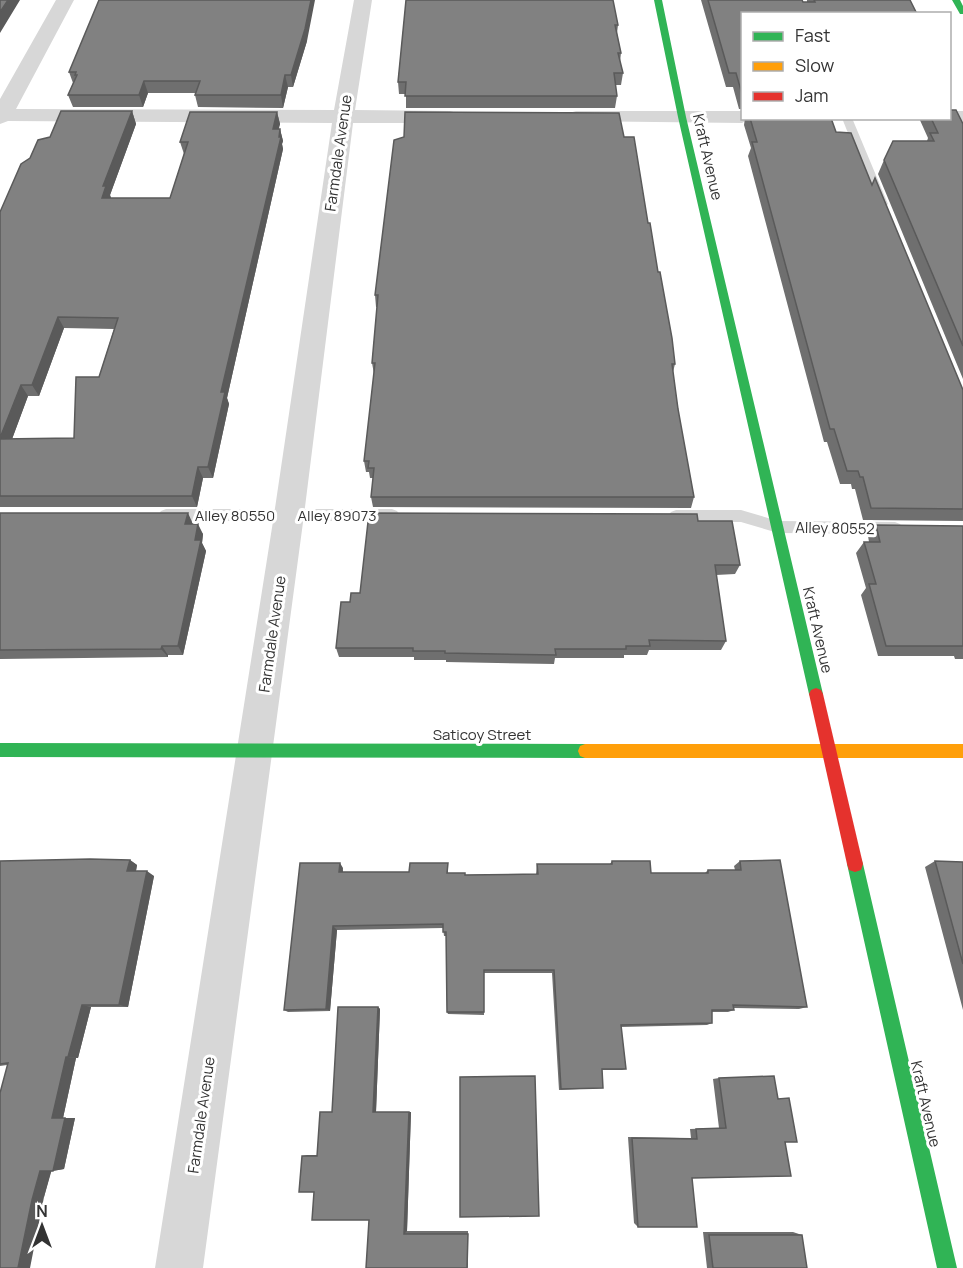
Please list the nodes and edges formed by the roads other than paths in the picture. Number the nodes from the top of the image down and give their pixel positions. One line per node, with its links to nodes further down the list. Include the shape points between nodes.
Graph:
1 (65, 0): 6 (street)
2 (363, 0): 7 (street, Farmdale Avenue)
3 (658, 0): 10 (street, Kraft Avenue)
4 (956, 0): 5 (street)
5 (963, 12)
6 (0, 116): 7 (street)
7 (343, 117): 8 (street); 15 (street, Farmdale Avenue)
8 (471, 117)
9 (553, 117): 10 (street)
10 (681, 117): 11 (street); 18 (street, Kraft Avenue)
11 (741, 117)
12 (848, 120): 13 (lane)
13 (887, 217)
14 (150, 515): 15 (lane, Alley 80550)
15 (289, 515): 16 (lane, Alley 89073); 21 (street, Farmdale Avenue)
16 (408, 515)
17 (658, 516): 18 (lane, via 741,516)
18 (778, 527): 19 (lane, Alley 80552); 22 (street, Kraft Avenue)
19 (905, 528)
20 (0, 750): 21 (street, Saticoy Street)
21 (255, 751): 22 (street, Saticoy Street); 24 (street, Farmdale Avenue)
22 (828, 751): 23 (street, Saticoy Street); 25 (street, Kraft Avenue)
23 (963, 751)
24 (179, 1268)
25 (947, 1268)

